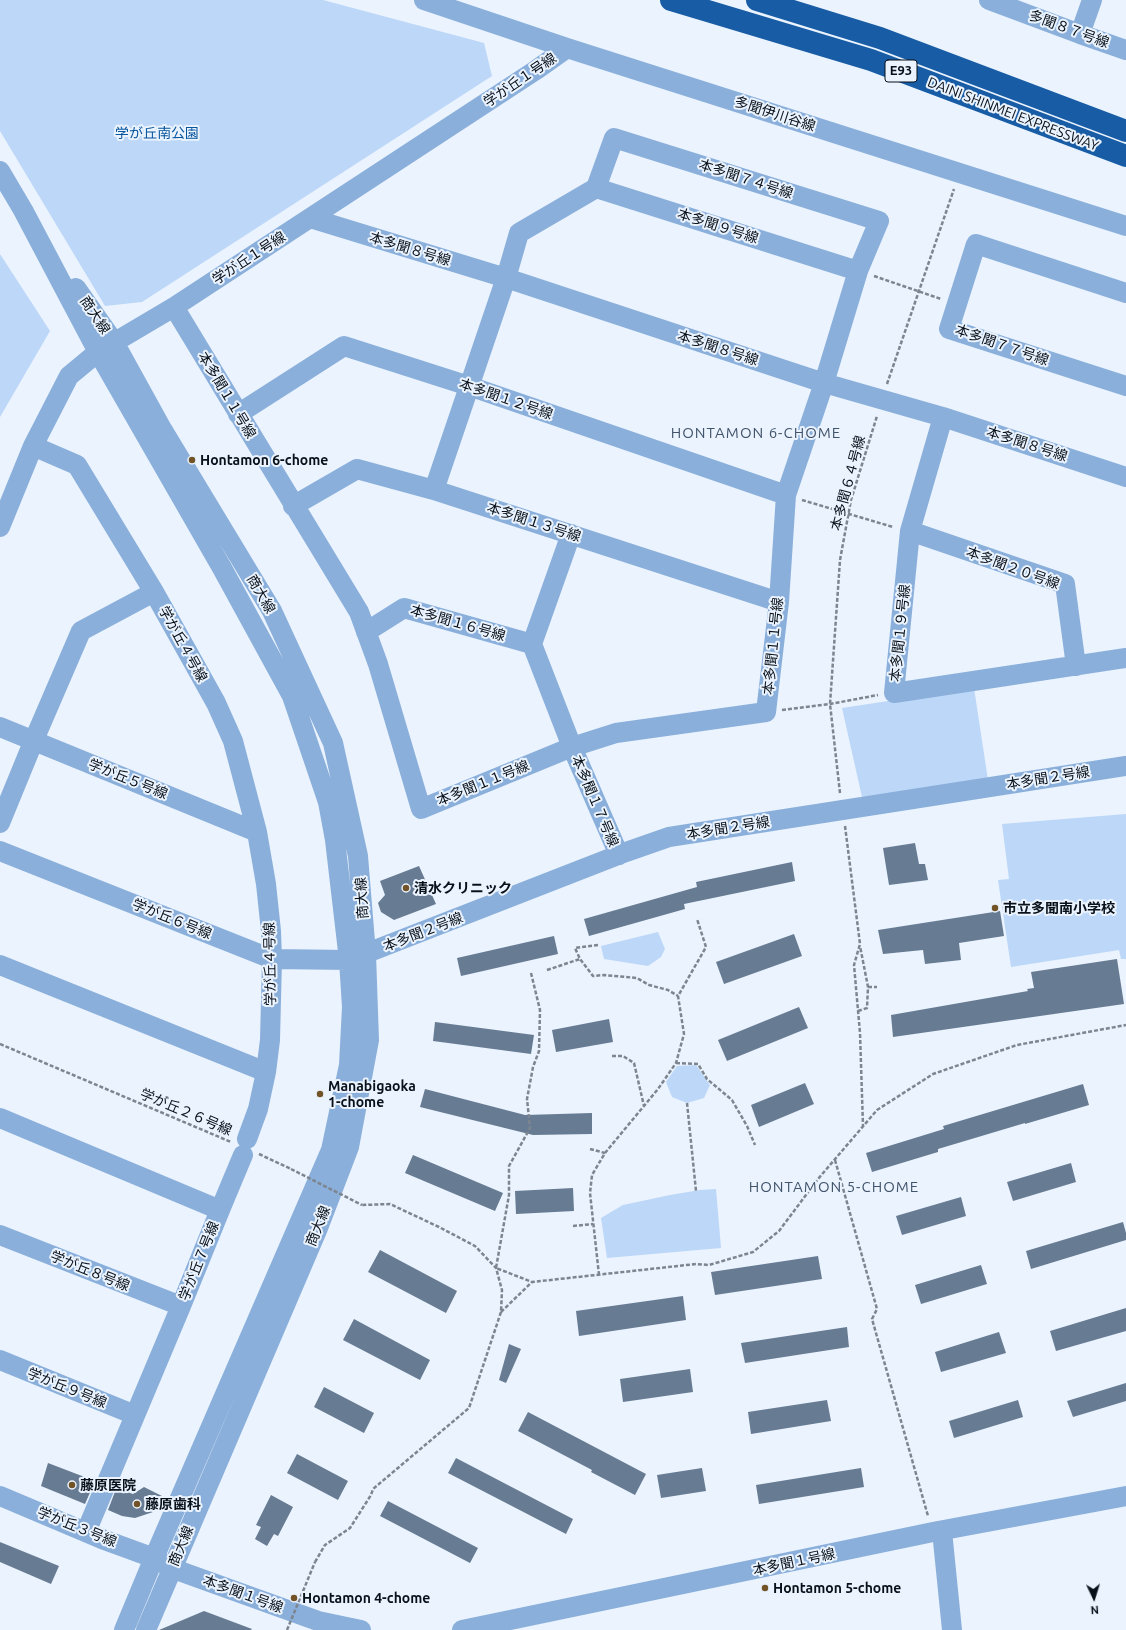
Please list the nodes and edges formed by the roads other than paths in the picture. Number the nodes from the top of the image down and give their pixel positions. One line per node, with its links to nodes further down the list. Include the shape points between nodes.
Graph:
1 (424, 0): 7 (street, 多聞伊川谷線)
2 (671, 0): 10 (highway, DAINI SHINMEI EXPRESSWAY / E93, via 871,60)
3 (757, 0): 9 (highway, DAINI SHINMEI EXPRESSWAY / E93, via 880,38)
4 (989, 0): 6 (street, 多聞８７号線)
5 (1092, 0): 6 (street)
6 (1080, 34): 8 (street, 多聞８７号線)
7 (567, 48): 13 (street, 学が丘１号線); 14 (street, 多聞伊川谷線)
8 (1126, 50)
9 (1126, 131)
10 (1126, 156)
11 (0, 171): 19 (street, 商大線)
12 (596, 188): 15 (street, 本多聞９号線); 15 (street, 本多聞７４号線, via 614,138 879,221); 16 (street, via 519,233)
13 (310, 218): 16 (street, 本多聞８号線); 18 (street, 学が丘１号線)
14 (1126, 226)
15 (858, 271): 20 (street)
16 (506, 278): 20 (street, 本多聞８号線); 21 (street)
17 (1126, 293): 22 (street, 本多聞７７号線, via 976,244 949,329)
18 (174, 308): 19 (street, 学が丘１号線); 23 (street, 本多聞１１号線)
19 (106, 347): 25 (street, 学が丘１号線, via 69,376); 47 (street, 商大線, via 162,429 272,611 333,743 358,856)
20 (824, 383): 24 (street, 本多聞８号線); 28 (street, 本多聞１１号線)
21 (469, 386): 23 (street, 本多聞１２号線, via 344,346); 27 (street); 28 (street, 本多聞１２号線)
22 (1126, 386)
23 (238, 414): 29 (street, 本多聞１１号線)
24 (943, 417): 26 (street, 本多聞８号線); 31 (street, 本多聞１９号線)
25 (33, 446): 30 (street, 学が丘１号線); 33 (street, 学が丘４号線, via 77,465)
26 (1126, 477)
27 (434, 490): 29 (street, 本多聞１３号線, via 357,469); 32 (street, 本多聞１３号線)
28 (786, 495): 34 (street, 本多聞１１号線)
29 (293, 506): 35 (street, 本多聞１１号線, via 358,612)
30 (0, 527)
31 (910, 531): 38 (street, 本多聞２０号線, via 1065,584); 38 (street, 本多聞１９号線, via 894,693)
32 (571, 534): 34 (street, 本多聞１３号線); 36 (street)
33 (154, 592): 40 (street, 学が丘４号線, via 81,631); 44 (street, 学が丘４号線, via 216,703 234,741)
34 (779, 602): 41 (street, 本多聞１１号線, via 766,712 616,732)
35 (366, 632): 36 (street, 本多聞１６号線, via 404,608); 41 (street, 本多聞１１号線, via 421,809)
36 (532, 644): 41 (street, 本多聞１７号線)
37 (1126, 658): 38 (street, 本多聞１９号線)
38 (1076, 666)
39 (0, 727): 40 (street, 学が丘５号線)
40 (34, 740): 43 (street, 学が丘４号線); 44 (street, 学が丘５号線)
41 (572, 747): 46 (street, 本多聞１７号線)
42 (1126, 766): 46 (street, 本多聞２号線, via 669,837)
43 (0, 823)
44 (257, 832): 48 (street, 学が丘４号線, via 266,884)
45 (0, 851): 48 (street, 学が丘６号線)
46 (619, 855): 47 (street, 本多聞２号線)
47 (358, 957): 48 (street, 学が丘６号線); 61 (street, 商大線, via 349,1065 331,1150); 62 (street, 商大線, via 369,1040 349,1147 318,1228)
48 (272, 959): 50 (street, 学が丘４号線, via 270,1040)
49 (0, 965): 50 (street)
50 (266, 1072): 52 (street, 学が丘４号線, via 246,1148)
51 (0, 1118): 52 (street, 学が丘７号線)
52 (220, 1210): 54 (street, 学が丘７号線)
53 (0, 1235): 54 (street, 学が丘８号線)
54 (181, 1306): 56 (street, 学が丘７号線)
55 (0, 1360): 56 (street, 学が丘９号線)
56 (135, 1415): 60 (street, 学が丘７号線)
57 (0, 1496): 60 (street, 学が丘３号線)
58 (1126, 1496): 59 (street, 本多聞１号線)
59 (938, 1531): 66 (street, 本多聞１号線); 67 (street)
60 (86, 1532): 61 (street, 学が丘３号線)
61 (154, 1558): 62 (street, 学が丘３号線); 63 (street, 商大線)
62 (171, 1568): 64 (street, 商大線); 65 (street, 本多聞１号線, via 318,1621)
63 (124, 1630)
64 (146, 1630)
65 (361, 1630)
66 (462, 1630)
67 (952, 1630)

